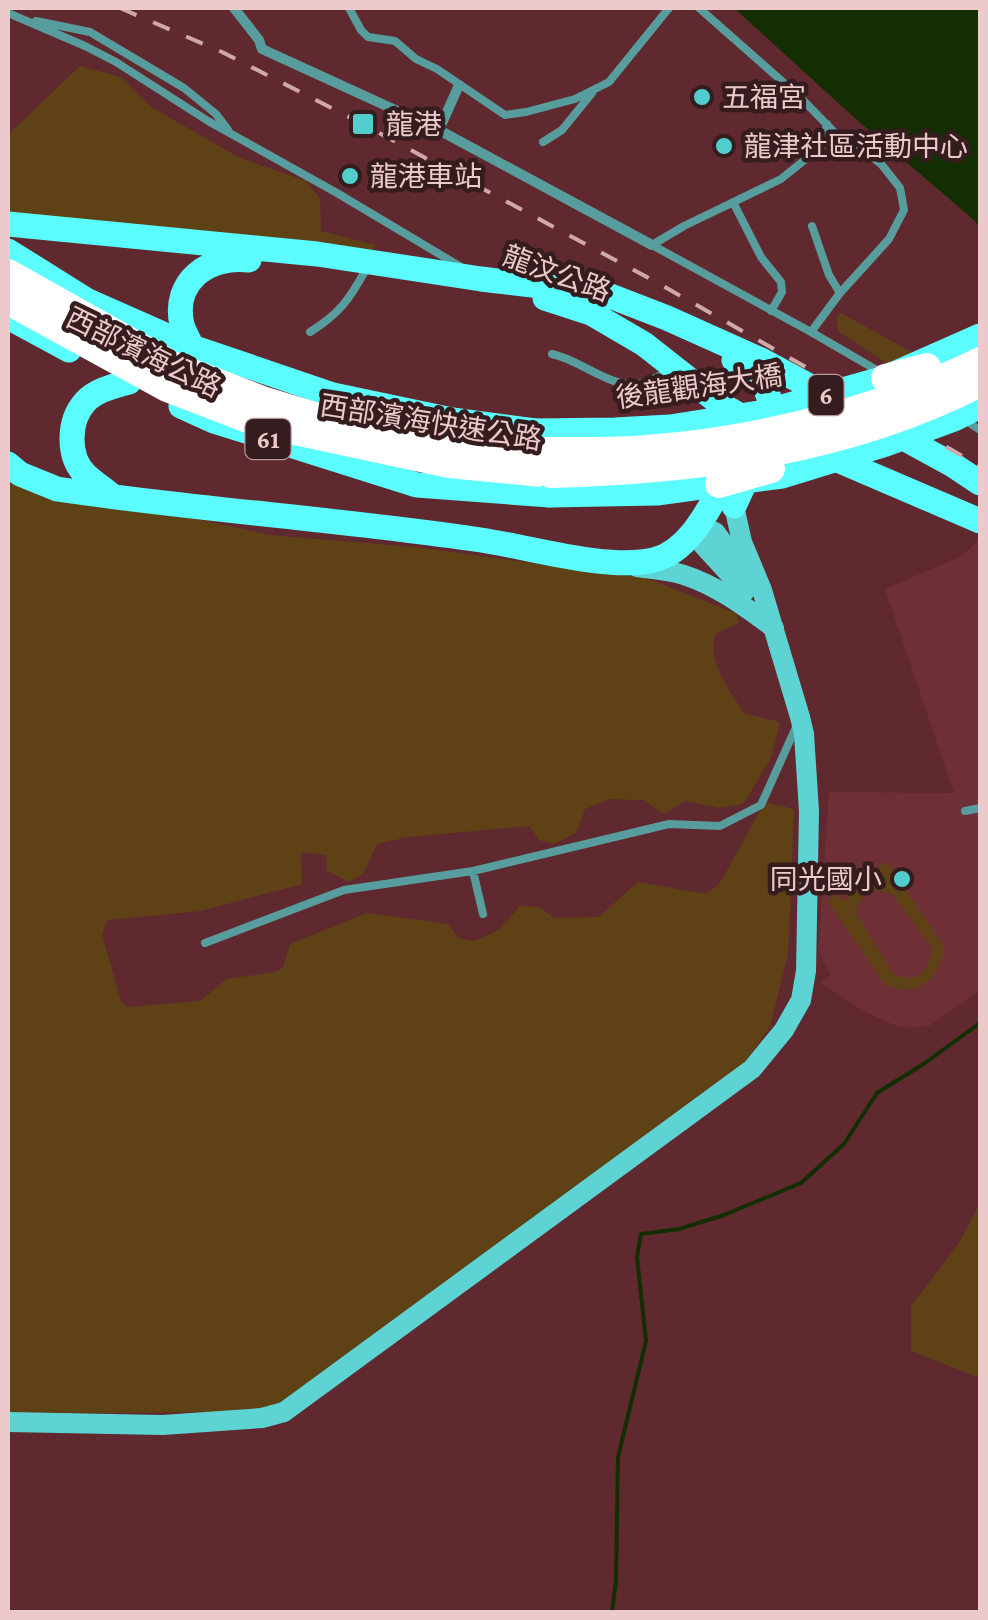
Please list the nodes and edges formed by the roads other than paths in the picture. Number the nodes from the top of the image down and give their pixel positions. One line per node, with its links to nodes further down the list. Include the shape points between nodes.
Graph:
1 (234, 8): 11 (street, via 262,50)
2 (349, 8): 8 (lane, via 368,37 395,41)
3 (669, 8): 9 (lane, via 609,82)
4 (699, 8): 10 (lane)
5 (10, 14): 7 (lane); 12 (lane, via 116,62)
6 (96, 21): 7 (lane)
7 (90, 32): 12 (lane, via 184,88)
8 (459, 84): 9 (lane, via 504,115); 11 (street)
9 (593, 92): 13 (lane)
10 (827, 124): 14 (lane, via 822,146 805,161); 22 (lane, via 882,165 900,188 904,210 889,238)
11 (439, 130): 17 (street)
12 (232, 134): 21 (lane)
13 (543, 142)
14 (734, 202): 17 (lane); 24 (lane, via 761,257 782,282)
15 (8, 224): 21 (main road, via 318,254)
16 (812, 226): 22 (lane)
17 (652, 245): 24 (lane)
18 (8, 250): 30 (main road, 西部濱海公路 / 61, via 88,301)
19 (365, 271): 21 (main road); 27 (lane, via 348,302); 30 (main road, via 237,258 203,268 184,293 182,326)
20 (8, 273): 42 (highway, 西部濱海快速公路 / 61, via 172,365 265,401 324,420)
21 (482, 278): 26 (main road, 龍汶公路 / 6, via 605,294); 34 (main road, 龍汶公路 / 6, via 591,312)
22 (840, 293): 28 (lane)
23 (8, 301): 42 (highway, 西部濱海快速公路 / 61, via 166,388 258,423 449,464)
24 (771, 311): 28 (lane)
25 (8, 317): 36 (main road, 西部濱海公路 / 61)
26 (667, 318): 41 (main road, via 764,383 772,415); 45 (main road, 龍汶公路 / 6, via 764,361)
27 (310, 332)
28 (810, 332): 38 (lane)
29 (980, 336): 35 (main road, 後龍觀海大橋 / 61, bridge)
30 (192, 346): 42 (main road, 西部濱海公路 / 61, via 333,395 452,420)
31 (980, 348): 35 (highway, bridge)
32 (552, 354): 34 (lane, via 610,380 639,384)
33 (980, 361): 42 (highway, 西部濱海快速公路 / 61, bridge, via 863,407 783,429)
34 (673, 369): 41 (main road, 龍汶公路 / 6); 46 (main road, via 725,425)
35 (885, 378): 42 (main road, 後龍觀海大橋 / 61, bridge, via 765,412 615,430)
36 (129, 382): 42 (main road, 西部濱海公路 / 61, via 214,421 417,485); 47 (main road, via 86,400 71,436 83,473)
37 (980, 383): 38 (highway, 西部濱海快速公路 / 61, bridge)
38 (922, 401): 40 (lane); 42 (highway, 西部濱海快速公路 / 61, bridge, via 849,434 726,461 633,472); 46 (highway, bridge, via 864,436)
39 (980, 406): 46 (main road, 61, bridge, via 820,465)
40 (980, 430)
41 (768, 432): 44 (main road, 龍汶公路 / 6); 46 (main road); 46 (main road); 48 (main road, via 806,440)
42 (546, 463): 46 (main road, 61, bridge, via 657,493)
43 (8, 464): 47 (main road, via 57,489)
44 (864, 470): 46 (main road, via 774,450); 49 (main road, 龍汶公路 / 6)
45 (980, 483)
46 (729, 484): 50 (main road); 50 (main road); 52 (main road)
47 (115, 498): 51 (main road, via 480,540)
48 (980, 508)
49 (980, 520)
50 (697, 526): 51 (main road, via 682,545 656,560); 52 (main road, via 703,545)
51 (614, 563): 52 (main road, via 705,583)
52 (774, 628): 53 (main road)
53 (800, 717): 56 (lane, via 761,804 720,826 669,824); 59 (main road, via 809,811 806,972 801,1000 752,1068 284,1412 163,1425)
54 (980, 808): 55 (lane)
55 (965, 811)
56 (473, 871): 57 (lane); 58 (lane, via 344,890)
57 (483, 914)
58 (205, 943)
59 (8, 1422)

